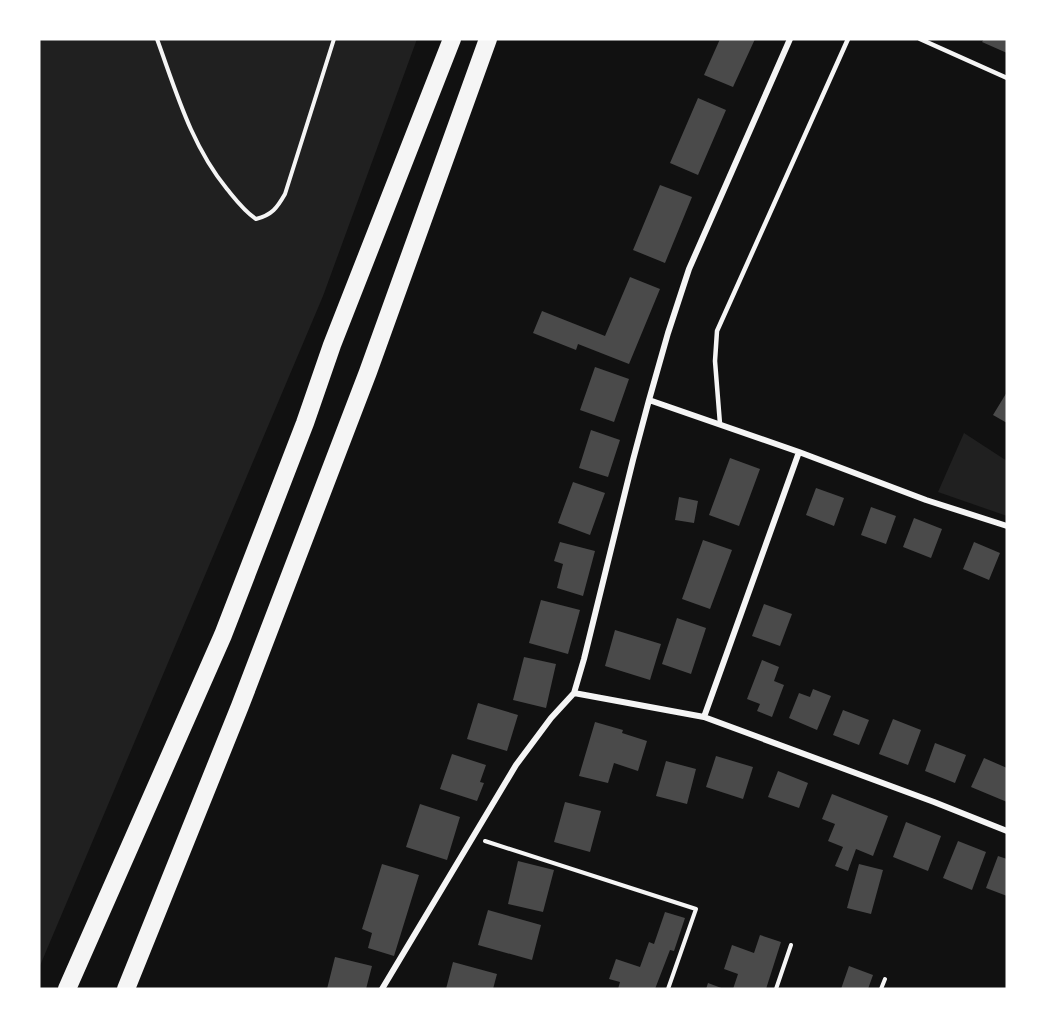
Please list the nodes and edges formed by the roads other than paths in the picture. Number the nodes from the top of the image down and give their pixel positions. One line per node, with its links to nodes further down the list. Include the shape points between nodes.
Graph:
1 (452, 39): 14 (highway, via 223,635)
2 (488, 39): 15 (highway, via 368,372)
3 (790, 39): 7 (street, via 689,269)
4 (848, 39): 8 (lane, via 717,331)
5 (920, 39): 6 (lane)
6 (1007, 78)
7 (649, 399): 8 (street); 11 (street)
8 (720, 424): 9 (street)
9 (799, 452): 10 (street); 12 (street)
10 (1007, 526)
11 (574, 693): 12 (street); 16 (street, via 516,765)
12 (704, 717): 13 (street)
13 (1007, 831)
14 (67, 989)
15 (126, 989)
16 (382, 989)

